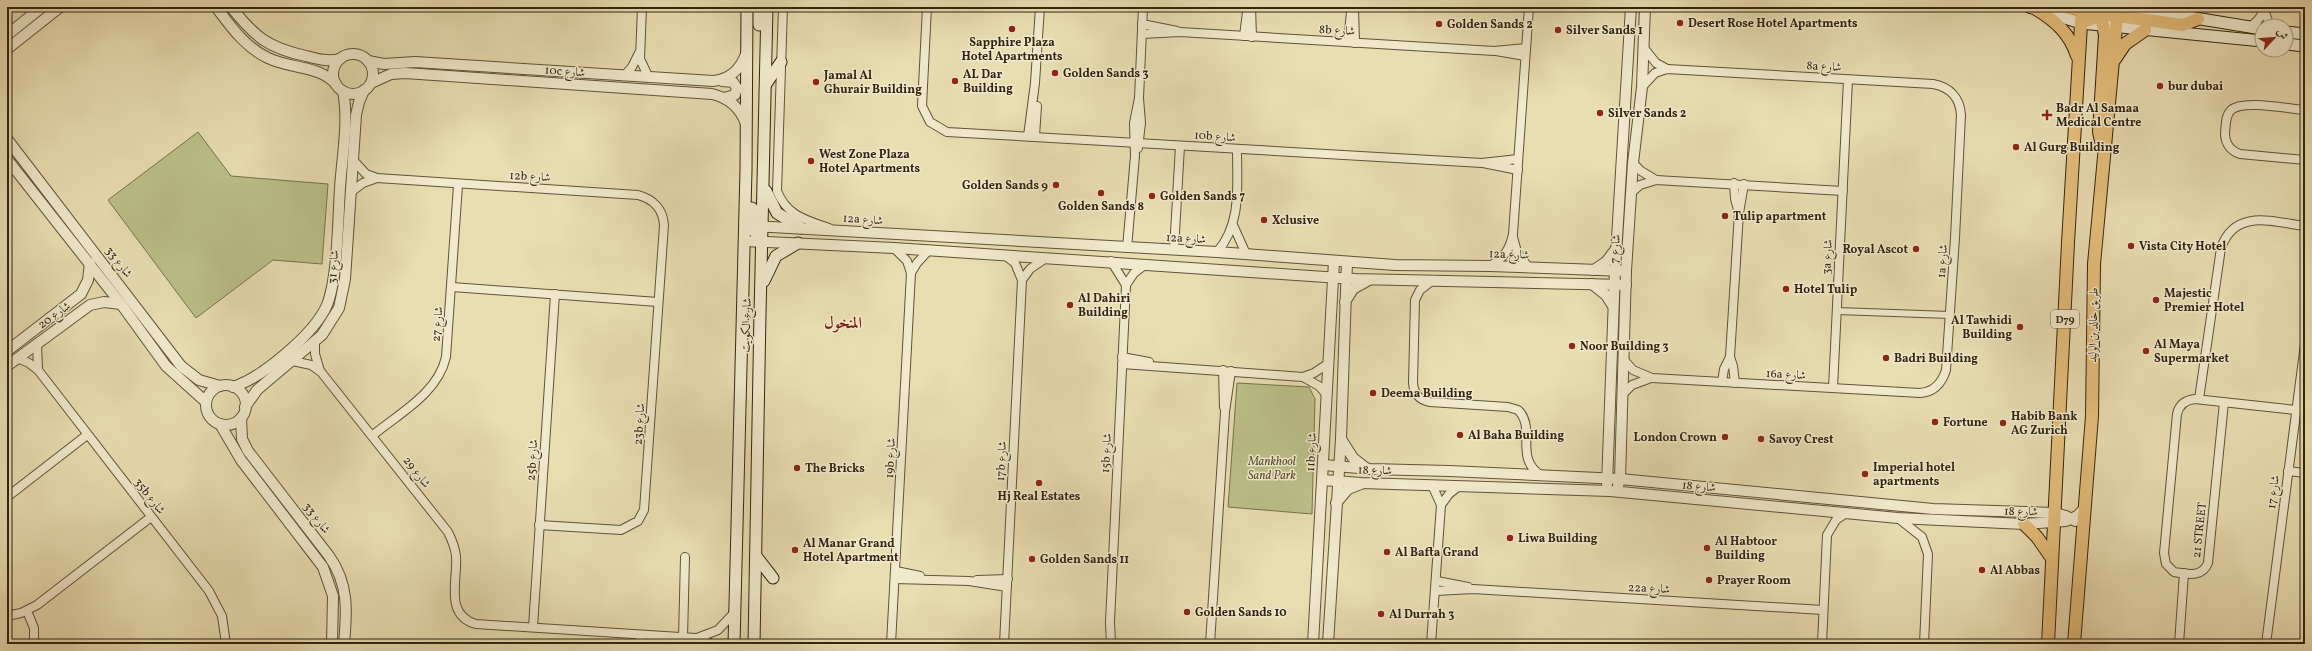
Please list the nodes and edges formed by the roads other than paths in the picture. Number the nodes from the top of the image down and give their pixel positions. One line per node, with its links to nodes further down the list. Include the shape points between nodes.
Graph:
1 (42, 7): 23 (street)
2 (60, 7): 42 (street)
3 (216, 7): 60 (street, via 240,38 257,52 275,61 316,70 327,76)
4 (231, 7): 46 (street, via 254,34 274,48 323,60)
5 (642, 7): 43 (street)
6 (747, 7): 45 (main road)
7 (760, 7): 52 (main road, via 759,55)
8 (767, 7): 52 (main road, شارع الكويت)
9 (783, 7): 49 (street)
10 (926, 7): 65 (street, 10b شارع, via 922,106 930,122 947,132)
11 (1040, 7): 65 (street)
12 (1143, 7): 27 (street)
13 (1248, 7): 36 (street)
14 (1251, 7): 36 (street)
15 (1353, 7): 38 (street)
16 (1529, 7): 44 (street)
17 (1631, 7): 100 (street, شارع 7)
18 (1645, 7): 41 (street, شارع 7)
19 (2065, 7): 24 (main road)
20 (2128, 7): 26 (main road)
21 (2032, 8): 24 (main road); 50 (main road, via 2057,23 2066,32)
22 (2264, 9): 28 (street, via 2258,20)
23 (29, 12): 35 (street)
24 (2094, 13): 25 (main road); 25 (main road); 50 (main road, D79); 69 (main road, via 2105,34 2099,132)
25 (2116, 14): 26 (main road, via 2183,25 2191,24); 30 (main road); 47 (main road, طريق خالد بن الوليد / D79)
26 (2198, 19): 28 (main road)
27 (1142, 24): 31 (street, 8b شارع); 33 (street)
28 (2250, 27): 29 (main road)
29 (2254, 28)
30 (2145, 30): 37 (main road); 47 (main road, via 2125,44)
31 (1180, 32): 33 (street, 8b شارع); 36 (street, 8b شارع)
32 (2294, 33): 34 (main road)
33 (1142, 34): 67 (street, via 1139,98 1141,123)
34 (2305, 34)
35 (7, 35)
36 (1248, 37): 38 (street, 8b شارع)
37 (2254, 40)
38 (1352, 43): 44 (street, 8b شارع)
39 (2294, 45): 40 (main road)
40 (2305, 46)
41 (1644, 48): 51 (street, via 1656,63); 59 (street, شارع 7)
42 (7, 49)
43 (639, 52): 53 (street, via 632,67); 54 (street, via 641,65)
44 (1526, 52): 72 (street)
45 (746, 54): 55 (street, via 740,68); 64 (main road)
46 (340, 60): 48 (street, via 354,54); 60 (street, via 334,68)
47 (2114, 60): 69 (main road, طريق خالد بن الوليد / D79)
48 (368, 61): 53 (street, 10c شارع, via 384,64 415,62); 58 (street, via 373,72)
49 (781, 62): 57 (main road); 93 (street, via 777,191 792,214)
50 (2079, 64): 193 (main road, D79)
51 (1667, 69): 56 (street, 8a شارع); 59 (street, via 1650,77)
52 (766, 70): 57 (main road, شارع الكويت)
53 (624, 76): 54 (street, 10c شارع)
54 (649, 78): 55 (street, 10c شارع)
55 (720, 80): 61 (street, via 733,82 738,88 735,95)
56 (1848, 80): 63 (street, 8a شارع, via 1940,85 1955,97); 84 (street, 3a شارع)
57 (766, 84): 83 (main road, شارع الكويت)
58 (368, 87): 60 (street, via 354,94); 61 (street, 10c شارع, via 391,74 405,73 712,94); 74 (street, شارع 31, via 357,108)
59 (1642, 87): 76 (street, شارع 7)
60 (339, 88): 157 (street, شارع 31, via 345,115 333,280 327,305 322,316 305,335 258,375)
61 (724, 98): 64 (street, 10c شارع, via 737,107)
62 (2305, 110): 73 (street, via 2241,105 2228,113 2225,136 2231,149 2240,154)
63 (1961, 115): 137 (street, 1a شارع)
64 (746, 124): 89 (main road, via 746,170 751,182)
65 (1032, 136): 67 (street, 10b شارع)
66 (7, 139): 156 (street, شارع 33, via 181,366 199,380)
67 (1136, 143): 68 (street, 10b شارع); 99 (street)
68 (1180, 146): 70 (street, 10b شارع); 102 (street)
69 (2106, 146): 189 (main road, طريق خالد بن الوليد / D79, via 2094,264 2092,416)
70 (1240, 150): 75 (street, 10b شارع); 91 (street)
71 (7, 159): 110 (street, شارع 33)
72 (1518, 159): 75 (street, 10b شارع); 77 (street)
73 (2305, 160)
74 (354, 162): 78 (street, 12b شارع, via 366,174); 85 (street, شارع 31)
75 (1482, 163): 77 (street, 10b شارع)
76 (1633, 163): 79 (street); 86 (street, شارع 7)
77 (1518, 170): 94 (street)
78 (377, 178): 82 (street, 12b شارع); 85 (street, 12b شارع, via 363,183)
79 (1656, 180): 80 (street); 86 (street, via 1645,183)
80 (1734, 183): 81 (street); 87 (street)
81 (1744, 184): 84 (street); 87 (street)
82 (458, 185): 88 (street, 12b شارع, via 638,195 657,206); 128 (street, شارع 27)
83 (764, 185): 89 (main road, شارع الكويت); 92 (main road, via 777,213)
84 (1843, 191): 136 (street, 3a شارع)
85 (351, 192): 138 (street, شارع 31, via 342,299 329,327)
86 (1631, 193): 116 (street, شارع 7)
87 (1739, 213): 142 (street)
88 (664, 225): 132 (street, 23b شارع)
89 (753, 226): 92 (street, 12a شارع); 95 (main road, شارع الكويت); 96 (main road, شارع الكويت)
90 (2305, 226): 162 (street, via 2252,220 2235,226 2224,239)
91 (1234, 227): 103 (street); 104 (street)
92 (801, 228): 93 (street, 12a شارع)
93 (834, 229): 99 (street, 12a شارع)
94 (1513, 234): 112 (street, via 1508,250); 113 (street, via 1517,252)
95 (744, 241): 96 (street); 210 (main road, شارع الكويت)
96 (763, 241): 97 (street); 129 (main road, شارع الكويت)
97 (798, 243): 98 (street); 129 (main road, via 776,256 770,264)
98 (894, 248): 101 (street); 117 (street, via 907,261)
99 (1127, 248): 102 (street, 12a شارع)
100 (1616, 249): 114 (street, via 1606,262); 115 (street, شارع 7)
101 (929, 250): 105 (street); 117 (street)
102 (1174, 250): 103 (street, 12a شارع)
103 (1217, 252): 104 (street, 12a شارع)
104 (1246, 254): 107 (street, 12a شارع)
105 (1006, 256): 106 (street); 123 (street, via 1018,269)
106 (1046, 258): 108 (street); 123 (street, via 1030,269)
107 (1334, 261): 109 (street, 12a شارع); 119 (street, 11b شارع)
108 (1112, 262): 111 (street); 125 (street)
109 (1347, 262): 112 (street, 12a شارع); 120 (street)
110 (90, 263): 133 (street, شارع 33); 141 (street, شارع 20, via 88,280 81,294)
111 (1147, 264): 118 (street); 125 (street, via 1134,273)
112 (1490, 266): 113 (street, 12a شارع)
113 (1528, 268): 114 (street, 12a شارع)
114 (1594, 270): 115 (street, 12a شارع)
115 (1615, 271): 116 (street, 12a شارع); 126 (street, شارع 7)
116 (1626, 271): 127 (street, شارع 7)
117 (911, 273): 202 (street, 19b شارع)
118 (1314, 276): 119 (street); 131 (street)
119 (1332, 277): 120 (street); 131 (street, 11b شارع)
120 (1346, 278): 121 (street); 134 (street)
121 (1370, 279): 122 (street); 134 (street, via 1354,289)
122 (1434, 279): 124 (street); 177 (street, via 1420,290 1414,306 1413,383 1416,394 1430,402 1508,407 1518,410 1525,422 1527,460 1533,470)
123 (1022, 280): 205 (street, 17b شارع)
124 (1592, 284): 126 (street); 135 (street, via 1606,295)
125 (1126, 285): 146 (street, 15b شارع)
126 (1614, 285): 127 (street); 135 (street, شارع 7)
127 (1626, 285): 144 (street, شارع 7)
128 (452, 287): 130 (street); 170 (street, شارع 27, via 446,357 442,372 429,390)
129 (760, 290): 198 (main road, شارع الكويت)
130 (555, 294): 132 (street); 196 (street, 25b شارع)
131 (1331, 296): 147 (street, 11b شارع)
132 (658, 302): 196 (street, 23b شارع, via 646,504 642,516 633,525 621,530)
133 (121, 304): 139 (street, شارع 20, via 104,302 90,305); 163 (street, شارع 33, via 172,373)
134 (1344, 304): 171 (street)
135 (1613, 306): 178 (street, شارع 7)
136 (1837, 311): 137 (street); 158 (street, 3a شارع)
137 (1950, 315): 159 (street, 1a شارع, via 1944,375 1934,389)
138 (315, 342): 145 (street, شارع 31); 151 (street, شارع 29, via 316,361)
139 (37, 343): 143 (street, شارع 20); 149 (street)
140 (2305, 344): 166 (street, شارع 17)
141 (7, 351)
142 (1730, 357): 154 (street, via 1724,369); 155 (street)
143 (17, 358): 148 (street, شارع 20); 149 (street, 35b شارع)
144 (1624, 360): 153 (street, 16a شارع, via 1633,370); 160 (street, شارع 7)
145 (293, 361): 151 (street, شارع 29, via 311,365); 165 (street, شارع 31, via 257,390)
146 (1122, 361): 150 (street); 212 (street, 15b شارع)
147 (1329, 364): 152 (street); 161 (street, 11b شارع)
148 (7, 366)
149 (38, 370): 169 (street, 35b شارع)
150 (1227, 371): 152 (street); 228 (street)
151 (321, 372): 170 (street, شارع 29)
152 (1303, 377): 161 (street, via 1319,386)
153 (1652, 378): 154 (street, 16a شارع); 160 (street, 16a شارع, via 1638,381)
154 (1722, 382): 155 (street, 16a شارع)
155 (1735, 383): 158 (street, 16a شارع)
156 (220, 386): 157 (street); 163 (street, via 212,390)
157 (233, 387): 165 (street, via 241,392)
158 (1833, 388): 159 (street, 16a شارع)
159 (1920, 393)
160 (1622, 395): 179 (street, شارع 7)
161 (1327, 396): 172 (street, 11b شارع)
162 (2199, 399): 164 (street); 201 (street, 21 STREET, via 2186,401 2180,406 2177,414 2164,553 2170,568 2174,572)
163 (206, 402): 168 (street, via 209,416)
164 (2224, 402): 166 (street); 201 (street, 21 STREET, via 2208,563 2199,573)
165 (245, 407): 167 (street)
166 (2296, 410): 175 (street, شارع 17)
167 (240, 418): 168 (street, via 229,425); 220 (street, شارع 33, via 242,439 248,451 340,574 347,606)
168 (220, 424): 219 (street, شارع 33, via 241,460 323,568 333,596)
169 (87, 435): 186 (street); 191 (street, 35b شارع)
170 (373, 435): 213 (street, شارع 29, via 451,538 456,555 454,602 458,612 471,622)
171 (1340, 439): 173 (street); 174 (street, via 1353,458)
172 (1324, 465): 173 (street, شارع 18); 180 (street, 11b شارع)
173 (1339, 467): 174 (street, شارع 18); 181 (street)
174 (1370, 469): 177 (street, شارع 18)
175 (2288, 472): 176 (street); 237 (street, شارع 17)
176 (2305, 473)
177 (1543, 476): 178 (street, شارع 18)
178 (1606, 479): 179 (street, شارع 18); 185 (street, شارع 7)
179 (1620, 479): 185 (street, شارع 7); 193 (street, شارع 18)
180 (1322, 480): 181 (street, شارع 18); 229 (street, 11b شارع)
181 (1337, 481): 182 (street, شارع 18); 187 (street)
182 (1361, 483): 183 (street, شارع 18); 187 (street, via 1348,489)
183 (1432, 485): 184 (street, شارع 18); 188 (street)
184 (1459, 486): 185 (street, شارع 18); 188 (street)
185 (1612, 491): 190 (street, شارع 18)
186 (7, 497)
187 (1336, 503): 230 (street)
188 (1441, 505): 204 (street)
189 (2086, 508): 194 (street); 197 (main road, طريق خالد بن الوليد / D79)
190 (1846, 513): 192 (street, شارع 18); 208 (street, via 1836,520 1827,535)
191 (151, 517): 209 (street); 218 (street, 35b شارع, via 214,599 223,620)
192 (1898, 518): 195 (street, شارع 18); 233 (street, via 1922,537 1928,554)
193 (2054, 518): 194 (street, شارع 18); 195 (street, شارع 18); 200 (main road, D79)
194 (2072, 519): 197 (street)
195 (2024, 524): 200 (main road)
196 (540, 525): 213 (street, 25b شارع)
197 (2083, 532): 235 (main road, طريق خالد بن الوليد / D79)
198 (756, 556): 203 (main road); 223 (main road, شارع الكويت)
199 (685, 557): 214 (street)
200 (2051, 557): 234 (main road, D79)
201 (2184, 573): 236 (street)
202 (896, 575): 205 (street); 224 (street, 19b شارع)
203 (773, 578)
204 (1437, 581): 206 (street, 22a شارع); 207 (street)
205 (1007, 583): 225 (street, 17b شارع)
206 (1473, 589): 207 (street, 22a شارع); 208 (street, 22a شارع)
207 (1436, 591): 231 (street)
208 (1823, 610): 232 (street)
209 (27, 611): 211 (street); 217 (street, via 34,628)
210 (734, 613): 215 (street, via 718,630); 222 (main road, شارع الكويت)
211 (7, 616)
212 (1110, 622): 226 (street, 15b شارع); 227 (street, 15b شارع)
213 (533, 627): 216 (street)
214 (683, 638): 215 (street); 216 (street)
215 (696, 638): 221 (street)
216 (640, 640)
217 (34, 644)
218 (226, 644)
219 (332, 644)
220 (344, 644)
221 (712, 644)
222 (734, 644)
223 (754, 644)
224 (891, 644)
225 (1004, 644)
226 (1106, 644)
227 (1111, 644)
228 (1210, 644)
229 (1313, 644)
230 (1328, 644)
231 (1431, 644)
232 (1822, 644)
233 (1924, 644)
234 (2048, 644)
235 (2074, 644)
236 (2178, 644)
237 (2266, 644)

